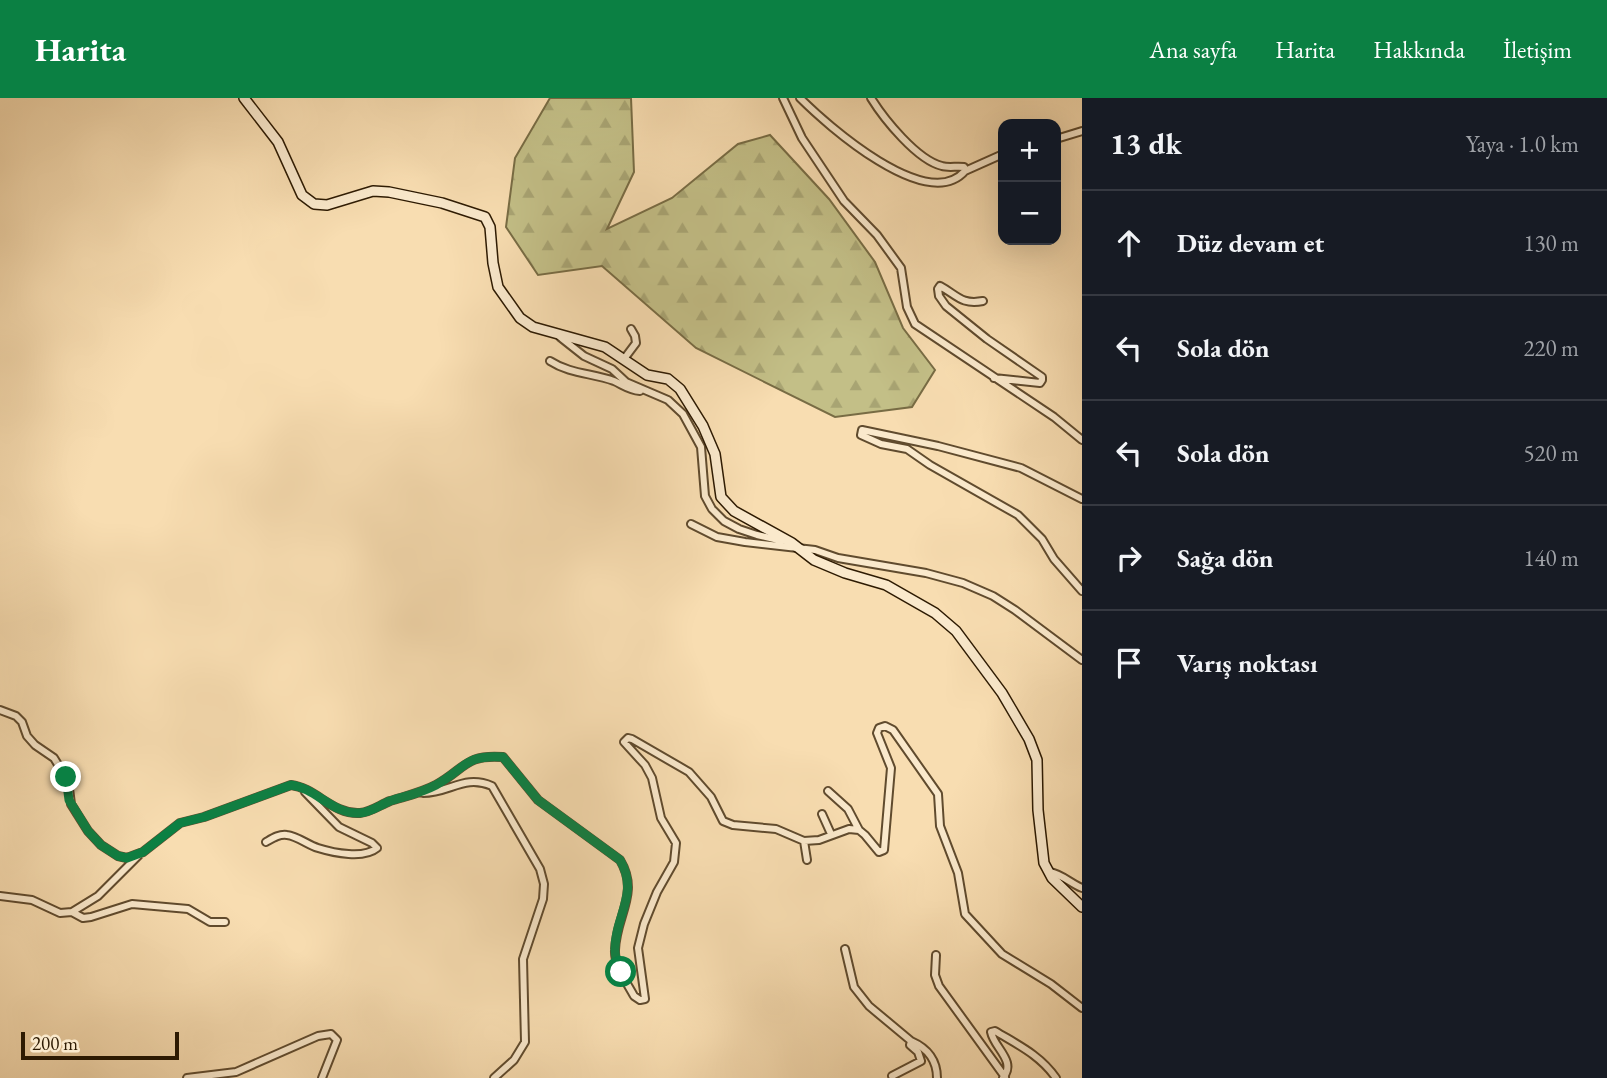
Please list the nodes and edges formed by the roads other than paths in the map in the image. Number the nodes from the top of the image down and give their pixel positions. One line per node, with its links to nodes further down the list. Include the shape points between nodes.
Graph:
1 (244, 98): 11 (street, via 278,142 302,195 314,204 327,205 373,191 389,192 485,218 498,287 520,318)
2 (783, 98): 14 (street, via 802,138 844,201 901,268 907,307 915,324)
3 (800, 98): 8 (street, via 882,164 926,181 960,176)
4 (871, 98): 8 (street, via 914,149 943,167 964,167)
5 (1082, 131): 6 (street)
6 (1061, 137)
7 (998, 156): 8 (street)
8 (965, 171)
9 (983, 301): 14 (street, via 965,301 944,287 938,289 946,306 1042,380)
10 (631, 329): 12 (street, via 636,343)
11 (556, 333): 12 (street, via 605,347); 15 (street, via 584,356)
12 (624, 359): 19 (street, via 680,389 715,454 721,497 734,511)
13 (550, 361): 15 (street, via 563,369)
14 (992, 377): 16 (street)
15 (646, 392): 19 (street, via 668,400 684,414 701,447 705,496 712,509 738,529)
16 (1082, 440)
17 (1082, 499): 20 (street, via 1021,468 862,430 861,435 907,449 1018,515 1042,538)
18 (691, 524): 19 (street, via 717,537)
19 (796, 546): 21 (street, via 963,583 1015,610); 33 (street, via 814,560 886,586 935,613 956,631 1029,739 1037,760 1038,810)
20 (1082, 591)
21 (1082, 660)
22 (0, 710): 31 (street, via 19,719 32,742 56,761 68,781 72,807 101,845 127,858)
23 (299, 786): 25 (street, via 351,813); 30 (street, via 336,825 377,848 360,854 337,852 287,835); 31 (street, via 180,823)
24 (828, 791): 27 (street, via 848,809)
25 (421, 793): 29 (street, via 464,764 482,757 503,757 538,800 620,860 628,873 628,887 614,953 640,1000 645,999 645,992 638,948 657,892 674,862 676,843 661,818 653,778 624,742 628,738 689,772 711,797 723,821 776,829); 47 (street, via 471,781 492,786 542,876 543,899 523,959 525,1042)
26 (822, 814): 28 (street)
27 (859, 830): 28 (street); 41 (street, via 879,852 884,850 891,768 877,733 885,726 893,730 939,794 940,826 958,873 965,914 1002,954)
28 (831, 835): 29 (street)
29 (804, 841): 32 (street)
30 (266, 842)
31 (143, 852): 37 (street, via 98,896)
32 (807, 860)
33 (1049, 872): 34 (street); 36 (street)
34 (1082, 888)
35 (0, 896): 37 (street, via 32,900 60,913)
36 (1082, 907)
37 (72, 912): 38 (street, via 91,918 132,904 188,909 210,922)
38 (225, 922)
39 (845, 949): 42 (street, via 854,986 869,1006)
40 (936, 956): 44 (street, via 939,986)
41 (1082, 1008)
42 (911, 1041): 43 (street, via 921,1061); 48 (street, via 932,1057)
43 (892, 1076)
44 (1004, 1077): 49 (street, via 1008,1065 990,1032 1031,1051)
45 (187, 1078): 46 (street, via 238,1072 330,1033 337,1040)
46 (322, 1078)
47 (494, 1078)
48 (937, 1078)
49 (1056, 1078)

